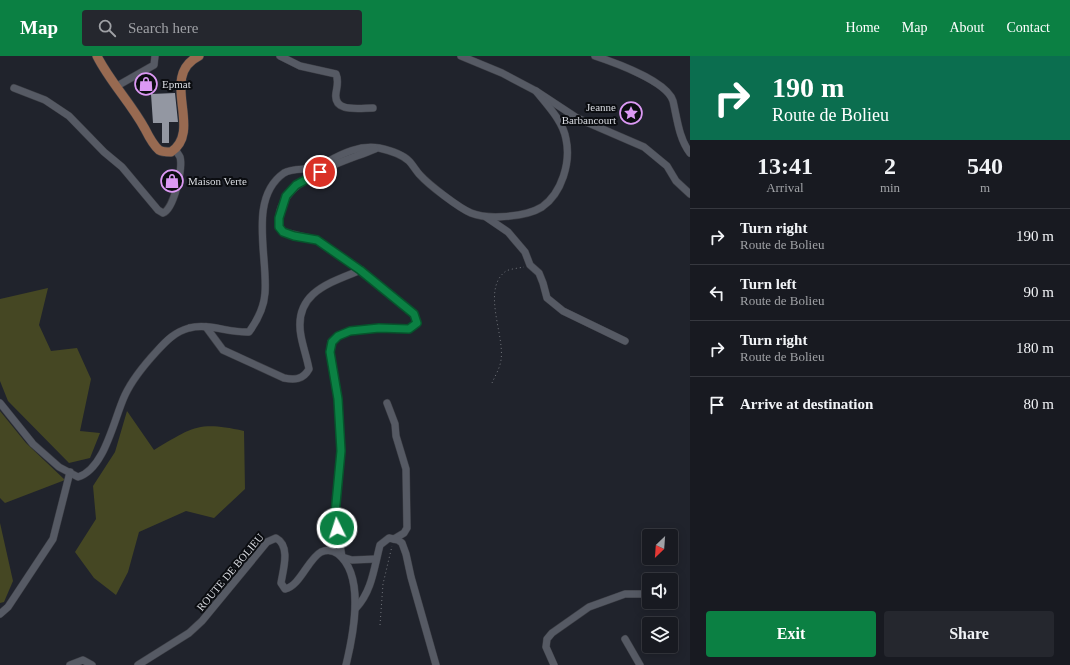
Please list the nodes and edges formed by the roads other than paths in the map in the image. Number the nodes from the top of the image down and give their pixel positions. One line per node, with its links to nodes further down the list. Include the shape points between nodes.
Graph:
1 (97, 56): 7 (main road, via 105,72)
2 (155, 56): 7 (street, via 154,65)
3 (199, 56): 12 (main road, via 191,60 183,71 180,86 184,126 180,142)
4 (280, 56): 10 (street, via 300,66 336,74 339,79 335,98 342,108)
5 (461, 56): 9 (street)
6 (594, 56): 13 (street, via 642,76 669,94 673,100 680,132)
7 (117, 86): 12 (main road, via 135,110 158,150 171,152)
8 (14, 88): 12 (street, via 46,100 69,116 122,167 163,213 170,207 177,186 180,157)
9 (536, 90): 14 (street, via 577,118 644,147 667,166 676,181); 15 (street, via 557,118 566,138 568,157 563,178 552,198 541,207 506,216)
10 (373, 108)
11 (378, 148): 15 (street, via 408,160 421,176 446,197 471,213); 16 (street, via 296,185 286,196 279,218 279,227 283,232 317,240); 17 (street, via 360,148 315,168 286,172 275,180 267,191 262,217 265,294 254,325 249,332 237,333)
12 (175, 149)
13 (690, 153)
14 (690, 194)
15 (486, 216): 18 (street, via 508,232 525,252 530,265 539,273 547,298 563,311)
16 (360, 270): 17 (street, via 327,284 310,295 301,318 301,335 309,369 301,378 284,378 223,350); 23 (street, via 414,314 417,323 409,329 379,328 350,331 332,342 330,352 338,399 341,451 335,514)
17 (206, 327): 21 (street, via 190,328 173,334 151,357 125,394 103,451 97,460 85,475 78,477)
18 (625, 341)
19 (0, 403): 21 (street, via 33,444 59,467)
20 (387, 403): 22 (street, via 406,469 407,484 407,528)
21 (70, 472): 27 (street, via 53,539 12,602)
22 (394, 539): 24 (street, via 389,538 380,545); 33 (street, via 402,543 406,554)
23 (342, 557): 24 (street, via 357,560); 26 (street, via 351,570); 31 (street, ROUTE DE BOLIEU, via 330,550 316,555 292,586 286,589 281,584 284,551 280,540 273,538 256,554 190,633)
24 (376, 559): 26 (street, via 370,587)
25 (642, 594): 34 (street, via 625,594 589,607 552,633 547,639 546,647)
26 (356, 608): 32 (street)
27 (0, 614)
28 (625, 639): 35 (street)
29 (70, 665): 30 (street, via 83,660)
30 (92, 665)
31 (138, 665)
32 (346, 665)
33 (436, 665)
34 (554, 665)
35 (640, 665)

